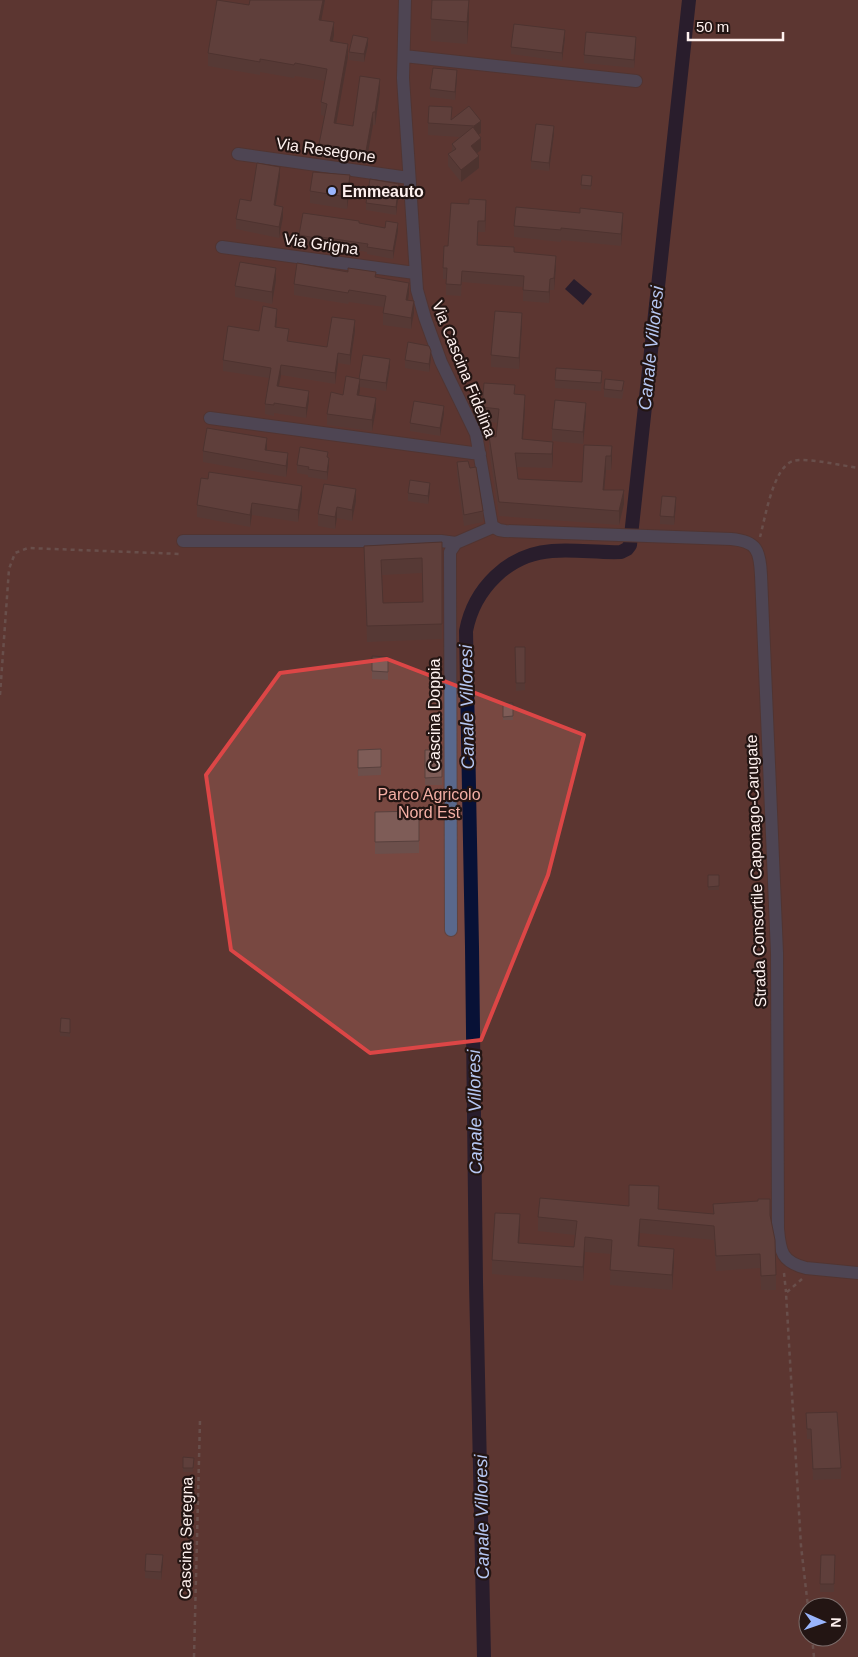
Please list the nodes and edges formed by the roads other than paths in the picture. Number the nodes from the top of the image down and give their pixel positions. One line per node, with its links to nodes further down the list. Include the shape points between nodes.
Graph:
1 (405, 0): 2 (street, Via Cascina Fidelina)
2 (404, 56): 3 (street); 5 (street, Via Cascina Fidelina)
3 (636, 81)
4 (238, 154): 5 (street, Via Resegone)
5 (409, 178): 7 (street, Via Cascina Fidelina)
6 (222, 247): 7 (street, Via Grigna)
7 (415, 273): 9 (street, Via Cascina Fidelina, via 419,300 431,338 476,434)
8 (210, 418): 9 (street, Via Cascina Fidelina)
9 (480, 454): 10 (street, Via Cascina Fidelina)
10 (493, 527): 11 (street); 14 (street, Strada Consortile Caponago-Carugate, via 505,532 735,539 749,543 756,550 761,575 777,953 779,1242 784,1256 797,1266)
11 (456, 543): 12 (street); 13 (street, Cascina Doppia, via 450,552)
12 (182, 548)
13 (451, 930)
14 (858, 1273)

